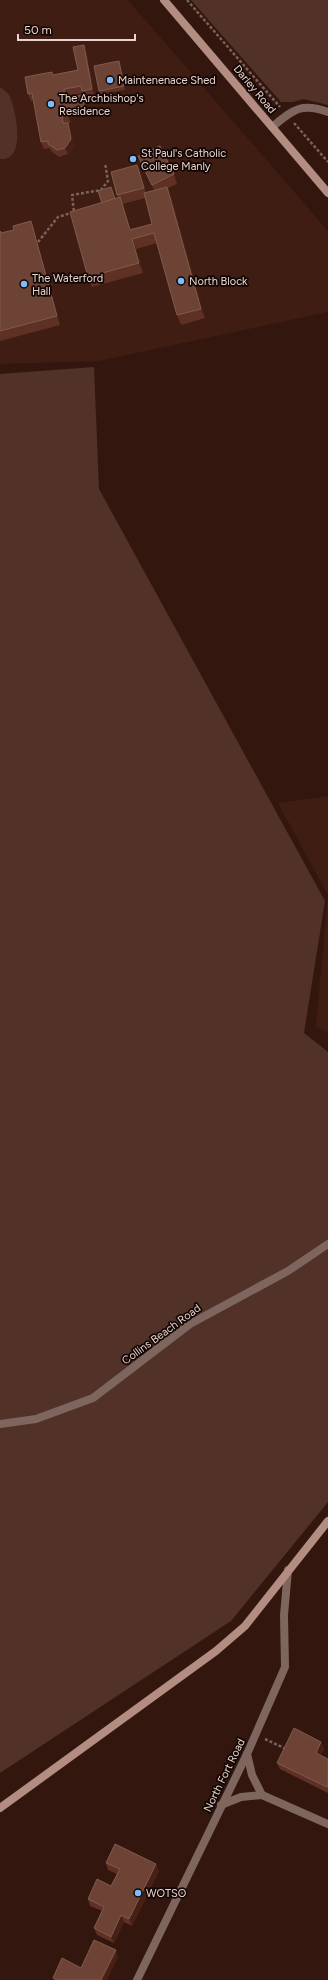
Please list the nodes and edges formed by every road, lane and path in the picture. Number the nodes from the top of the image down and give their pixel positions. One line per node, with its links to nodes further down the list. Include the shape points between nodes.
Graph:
1 (164, 0): 5 (street, Darley Road)
2 (187, 0): 4 (path)
3 (328, 112): 4 (lane, via 304,107 295,109)
4 (287, 115): 5 (lane); 6 (path)
5 (272, 127): 8 (street, Darley Road)
6 (328, 162)
7 (105, 163): 9 (path, via 108,181 101,190 72,195 74,212 58,217)
8 (328, 193)
9 (38, 242)
10 (328, 1244): 11 (lane, Collins Beach Road, via 288,1271 190,1324 93,1398 36,1419)
11 (0, 1424)
12 (328, 1521): 13 (street)
13 (288, 1570): 16 (lane, North Fort Road, via 284,1615 285,1667); 19 (street, via 245,1626 216,1651)
14 (273, 1742): 15 (path)
15 (289, 1750)
16 (247, 1754): 17 (lane, via 252,1775); 18 (lane, North Fort Road)
17 (262, 1795): 18 (lane, via 241,1797); 20 (lane)
18 (221, 1805): 21 (lane, North Fort Road)
19 (0, 1808)
20 (327, 1821)
21 (137, 1980)

